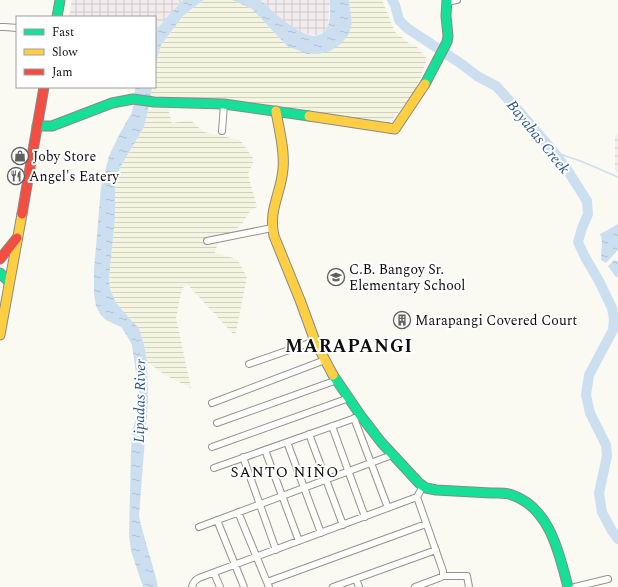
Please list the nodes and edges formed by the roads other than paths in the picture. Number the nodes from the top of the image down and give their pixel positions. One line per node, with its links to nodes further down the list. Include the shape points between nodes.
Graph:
1 (60, 0): 4 (main road)
2 (457, 0): 3 (street)
3 (447, 1): 9 (main road, via 446,42 424,86 395,129)
4 (57, 16)
5 (0, 27): 6 (street)
6 (16, 28)
7 (44, 88): 10 (main road)
8 (224, 104): 9 (main road); 10 (main road, via 133,99 112,103 52,126); 11 (street)
9 (276, 111): 12 (main road, via 283,169 273,209)
10 (37, 126): 13 (main road)
11 (222, 131)
12 (272, 228): 14 (street); 19 (main road)
13 (18, 236): 15 (main road); 17 (main road)
14 (207, 241)
15 (0, 259)
16 (0, 273): 17 (main road)
17 (9, 282): 18 (main road)
18 (0, 335)
19 (315, 341): 20 (main road); 21 (street)
20 (325, 360): 22 (main road); 24 (street)
21 (249, 364)
22 (337, 380): 23 (main road); 26 (street)
23 (349, 398): 25 (main road); 30 (street)
24 (212, 402)
25 (357, 417): 27 (street); 32 (main road); 34 (street)
26 (217, 423)
27 (332, 426): 28 (street); 36 (street)
28 (309, 434): 29 (street); 37 (street)
29 (287, 442): 31 (street); 39 (street)
30 (212, 447)
31 (265, 450): 33 (street); 40 (street)
32 (392, 455): 34 (street); 38 (main road)
33 (243, 457): 35 (street); 42 (street)
34 (371, 463): 36 (street); 43 (street)
35 (214, 468)
36 (348, 471): 37 (street); 45 (street)
37 (326, 479): 39 (street); 48 (street)
38 (423, 486): 41 (street); 68 (main road, via 436,490 511,494 527,502 551,530)
39 (304, 487): 40 (street); 50 (street)
40 (282, 495): 42 (street); 51 (street)
41 (417, 498): 43 (street); 47 (street)
42 (260, 504): 44 (street); 52 (street)
43 (388, 508): 45 (street)
44 (238, 512): 46 (street); 54 (street)
45 (365, 517): 48 (street)
46 (217, 520): 49 (street); 55 (street)
47 (426, 524): 53 (street); 60 (street)
48 (343, 525): 50 (street)
49 (199, 527)
50 (321, 533): 51 (street)
51 (299, 541): 52 (street)
52 (276, 550): 54 (street)
53 (436, 550): 57 (street); 58 (street)
54 (257, 557): 55 (street); 60 (street)
55 (235, 565): 56 (street); 63 (street)
56 (214, 573): 61 (street, via 195,580); 62 (street)
57 (443, 576): 66 (street); 67 (street, via 467,576)
58 (356, 579): 64 (street); 65 (street)
59 (608, 579): 69 (street)
60 (268, 585)
61 (192, 587)
62 (220, 587)
63 (244, 587)
64 (333, 587)
65 (359, 587)
66 (415, 587)
67 (470, 587)
68 (568, 587)
69 (575, 587)

